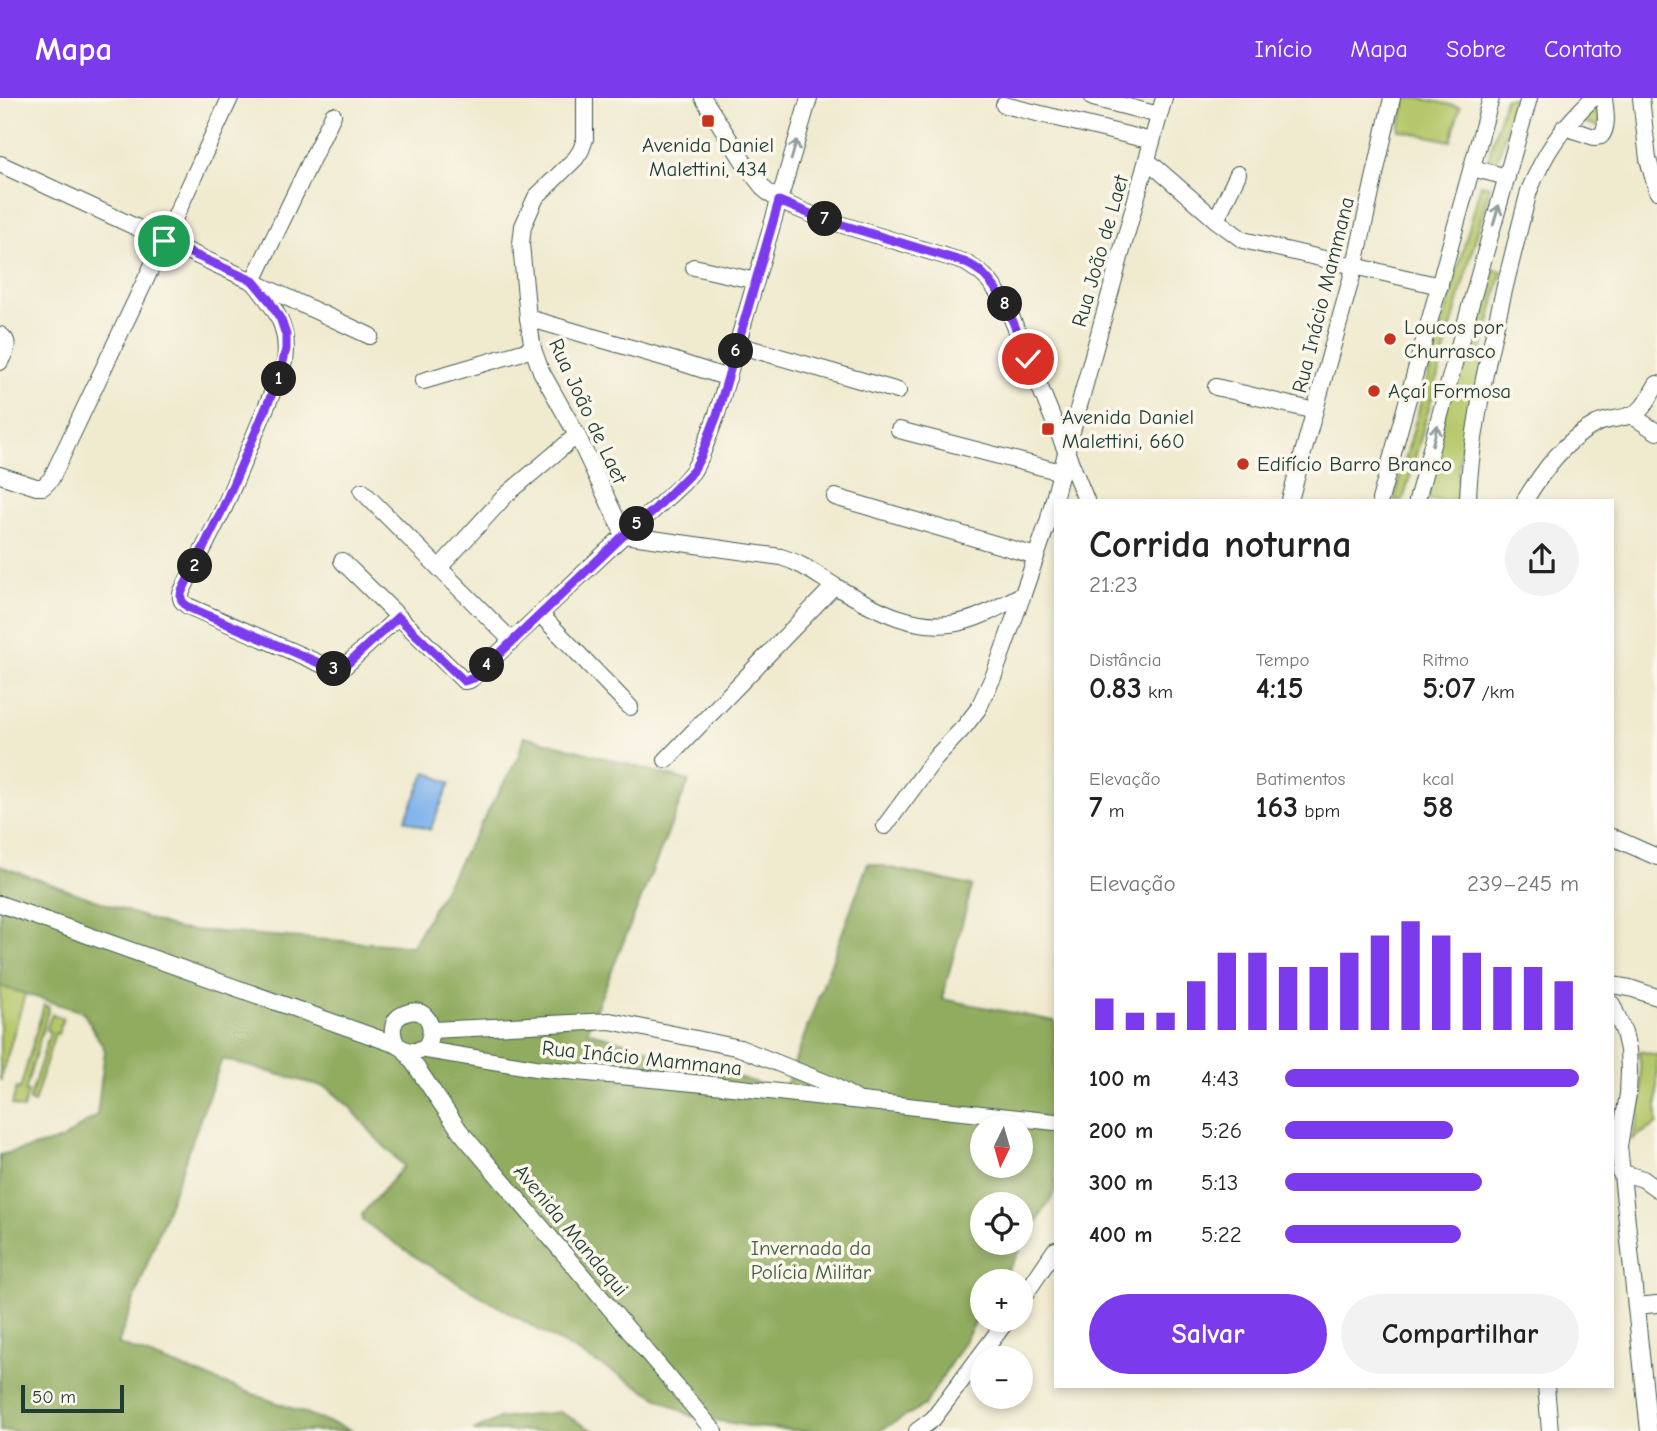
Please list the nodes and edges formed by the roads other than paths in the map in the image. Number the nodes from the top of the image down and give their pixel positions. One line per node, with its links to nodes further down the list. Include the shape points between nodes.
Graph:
1 (230, 98): 26 (street)
2 (585, 98): 32 (street, Rua João de Laet, via 581,150 536,197 523,226)
3 (703, 98): 24 (street, via 747,167)
4 (809, 98): 24 (street, one-way to 4)
5 (1093, 98): 15 (street)
6 (1164, 98): 15 (street, Rua João de Laet)
7 (1392, 98): 28 (street, Rua Inácio Mammana)
8 (1491, 98): 20 (street)
9 (1529, 98): 22 (street)
10 (1594, 98): 16 (street)
11 (1604, 98): 16 (street, via 1605,131 1601,136)
12 (1641, 98): 23 (street)
13 (1004, 105): 17 (street)
14 (333, 115): 29 (street)
15 (1159, 115): 17 (street, Rua João de Laet)
16 (1564, 127): 55 (street, via 1539,167 1518,233 1488,360)
17 (1152, 141): 18 (street, Rua João de Laet)
18 (1147, 160): 25 (street); 46 (street, Rua João de Laet)
19 (0, 164): 26 (street)
20 (1472, 167): 22 (street); 31 (street)
21 (1238, 174): 25 (street)
22 (1507, 177): 54 (street, one-way to 22)
23 (1657, 191)
24 (779, 201): 30 (street); 46 (street, via 982,272 1008,309)
25 (1216, 220): 28 (street, via 1243,240)
26 (164, 241): 29 (street); 48 (street, via 51,479 36,487)
27 (694, 265): 30 (street)
28 (1355, 265): 31 (street); 41 (street, Rua Inácio Mammana)
29 (253, 281): 33 (street); 64 (street, via 281,320 286,335 285,362 180,598 188,607 337,669)
30 (756, 281): 34 (street)
31 (1440, 286): 53 (street)
32 (528, 318): 35 (street, Rua João de Laet); 36 (street)
33 (370, 336)
34 (738, 345): 36 (street); 40 (street)
35 (533, 349): 37 (street); 45 (street, Rua João de Laet)
36 (728, 378): 57 (street, via 693,471)
37 (423, 381)
38 (1657, 384): 42 (street, via 1643,407)
39 (1216, 387): 41 (street)
40 (898, 391)
41 (1315, 411): 52 (street, Rua Inácio Mammana)
42 (1631, 415): 44 (street); 56 (street, via 1594,425 1572,441 1548,465)
43 (899, 430): 47 (street)
44 (1657, 432)
45 (578, 435): 57 (street, Rua João de Laet); 60 (street, via 506,495)
46 (1066, 453): 47 (street, Rua João de Laet); 51 (street)
47 (1061, 471): 58 (street, Rua João de Laet)
48 (0, 475)
49 (362, 491): 60 (street)
50 (835, 497): 58 (street)
51 (1086, 499)
52 (1290, 499)
53 (1380, 499)
54 (1418, 499)
55 (1468, 499)
56 (1526, 499)
57 (624, 535): 61 (street, via 781,557 808,567); 63 (street)
58 (1036, 556): 62 (street, Rua João de Laet)
59 (342, 561): 64 (street)
60 (439, 568): 65 (street)
61 (834, 586): 62 (street, via 907,622 939,625 965,621); 67 (street)
62 (1023, 594): 68 (street, Rua João de Laet, via 978,709)
63 (540, 614): 65 (street); 66 (street)
64 (398, 617): 65 (street, via 464,681 474,678)
65 (512, 640)
66 (630, 707)
67 (666, 760)
68 (884, 826)
69 (1614, 838): 70 (street)
70 (1657, 858)
71 (0, 904): 76 (street, Rua Inácio Mammana)
72 (1614, 985): 73 (street)
73 (1657, 997)
74 (1614, 1007): 79 (street, via 1625,1032 1629,1071)
75 (432, 1030): 76 (street, via 426,1045); 76 (street, via 419,1013 398,1017 394,1038); 77 (street, Rua Inácio Mammana, via 610,1021 740,1048 832,1085)
76 (407, 1048): 77 (street, Rua Inácio Mammana, via 535,1068); 87 (street, Avenida Mandaqui, via 460,1131)
77 (861, 1102): 78 (street, Rua Inácio Mammana)
78 (1054, 1122)
79 (1616, 1174): 80 (street, via 1643,1179); 84 (street)
80 (1657, 1189)
81 (1054, 1251): 82 (street)
82 (1033, 1283)
83 (1657, 1304): 84 (street)
84 (1636, 1306): 90 (street)
85 (998, 1332): 88 (street, via 933,1419)
86 (1546, 1388): 89 (street)
87 (714, 1431)
88 (917, 1431)
89 (1550, 1431)
90 (1649, 1431)

